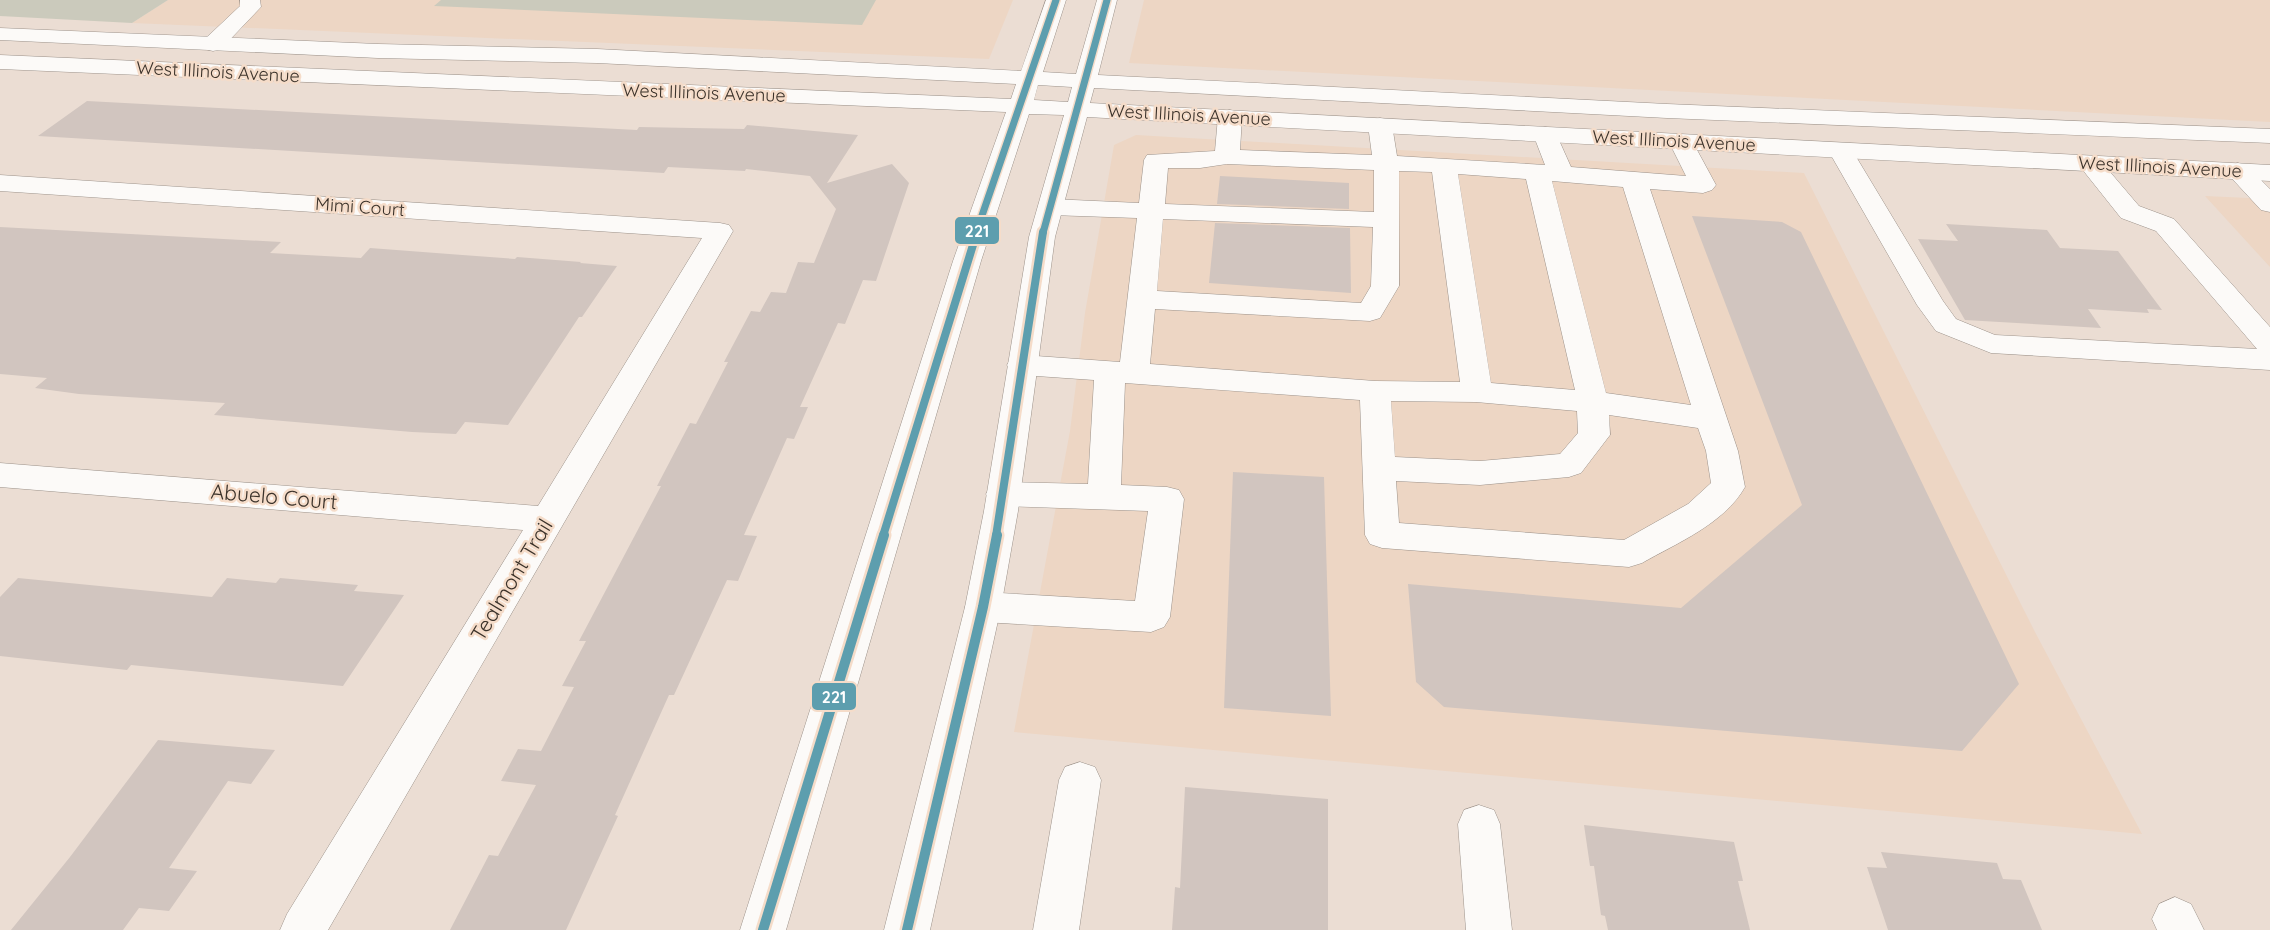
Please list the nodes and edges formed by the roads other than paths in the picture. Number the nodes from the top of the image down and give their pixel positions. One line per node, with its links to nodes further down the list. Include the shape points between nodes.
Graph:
1 (250, 0): 5 (main road, via 251,7)
2 (1056, 0): 9 (main road)
3 (1107, 0): 8 (main road)
4 (0, 34): 5 (main road, West Illinois Avenue)
5 (213, 44): 7 (main road); 9 (main road, West Illinois Avenue, via 597,56)
6 (0, 62): 7 (main road, West Illinois Avenue)
7 (177, 71): 9 (main road, West Illinois Avenue)
8 (1084, 81): 9 (main road, West Illinois Avenue); 10 (main road); 11 (main road, West Illinois Avenue)
9 (1024, 92): 10 (main road, West Illinois Avenue); 51 (main road, via 967,261)
10 (1077, 109): 12 (main road, West Illinois Avenue); 29 (main road)
11 (1668, 111): 14 (main road, West Illinois Avenue); 17 (main road)
12 (1230, 117): 13 (main road, West Illinois Avenue); 19 (main road)
13 (1380, 125): 15 (main road, West Illinois Avenue); 20 (main road)
14 (2198, 132): 16 (main road, West Illinois Avenue); 23 (main road)
15 (1545, 134): 17 (main road, West Illinois Avenue); 24 (main road)
16 (2270, 136)
17 (1681, 142): 18 (main road, West Illinois Avenue); 26 (main road, via 1703,185)
18 (1840, 150): 21 (main road, West Illinois Avenue); 35 (main road, via 1946,325 1991,345)
19 (1227, 157): 20 (main road); 30 (main road, via 1156,160)
20 (1386, 163): 22 (main road); 31 (main road)
21 (2090, 164): 23 (main road, West Illinois Avenue); 34 (main road, via 2130,212 2165,225)
22 (1444, 165): 24 (main road); 39 (main road)
23 (2238, 171): 25 (main road, West Illinois Avenue); 28 (main road)
24 (1549, 173): 26 (main road); 40 (main road)
25 (2270, 173)
26 (1634, 180): 41 (main road)
27 (0, 183): 32 (main road, Mimi Court)
28 (2270, 204)
29 (1051, 207): 30 (main road); 36 (main road, via 1033,288)
30 (1150, 210): 31 (main road); 33 (main road)
31 (1387, 220): 33 (main road, via 1385,286 1370,312)
32 (720, 231): 46 (main road, Tealmont Trail)
33 (1141, 299): 37 (main road)
34 (2270, 346)
35 (2270, 360)
36 (1022, 365): 37 (main road); 44 (main road)
37 (1122, 373): 38 (main road); 45 (main road)
38 (1375, 391): 39 (main road); 42 (main road)
39 (1476, 392): 40 (main road)
40 (1593, 402): 41 (main road); 42 (main road, via 1594,435 1569,465 1480,473)
41 (1712, 419): 42 (main road, via 1728,487 1700,513 1629,554 1382,535)
42 (1379, 468)
43 (0, 475): 46 (main road, Abuelo Court)
44 (1003, 494): 45 (main road); 47 (main road)
45 (1104, 498): 47 (main road, via 1167,499 1151,617)
46 (548, 519): 50 (main road, Tealmont Trail)
47 (983, 607): 52 (main road)
48 (1080, 780): 53 (main road)
49 (1479, 824): 54 (main road)
50 (303, 930)
51 (763, 930)
52 (907, 930)
53 (1056, 930)
54 (1488, 930)

